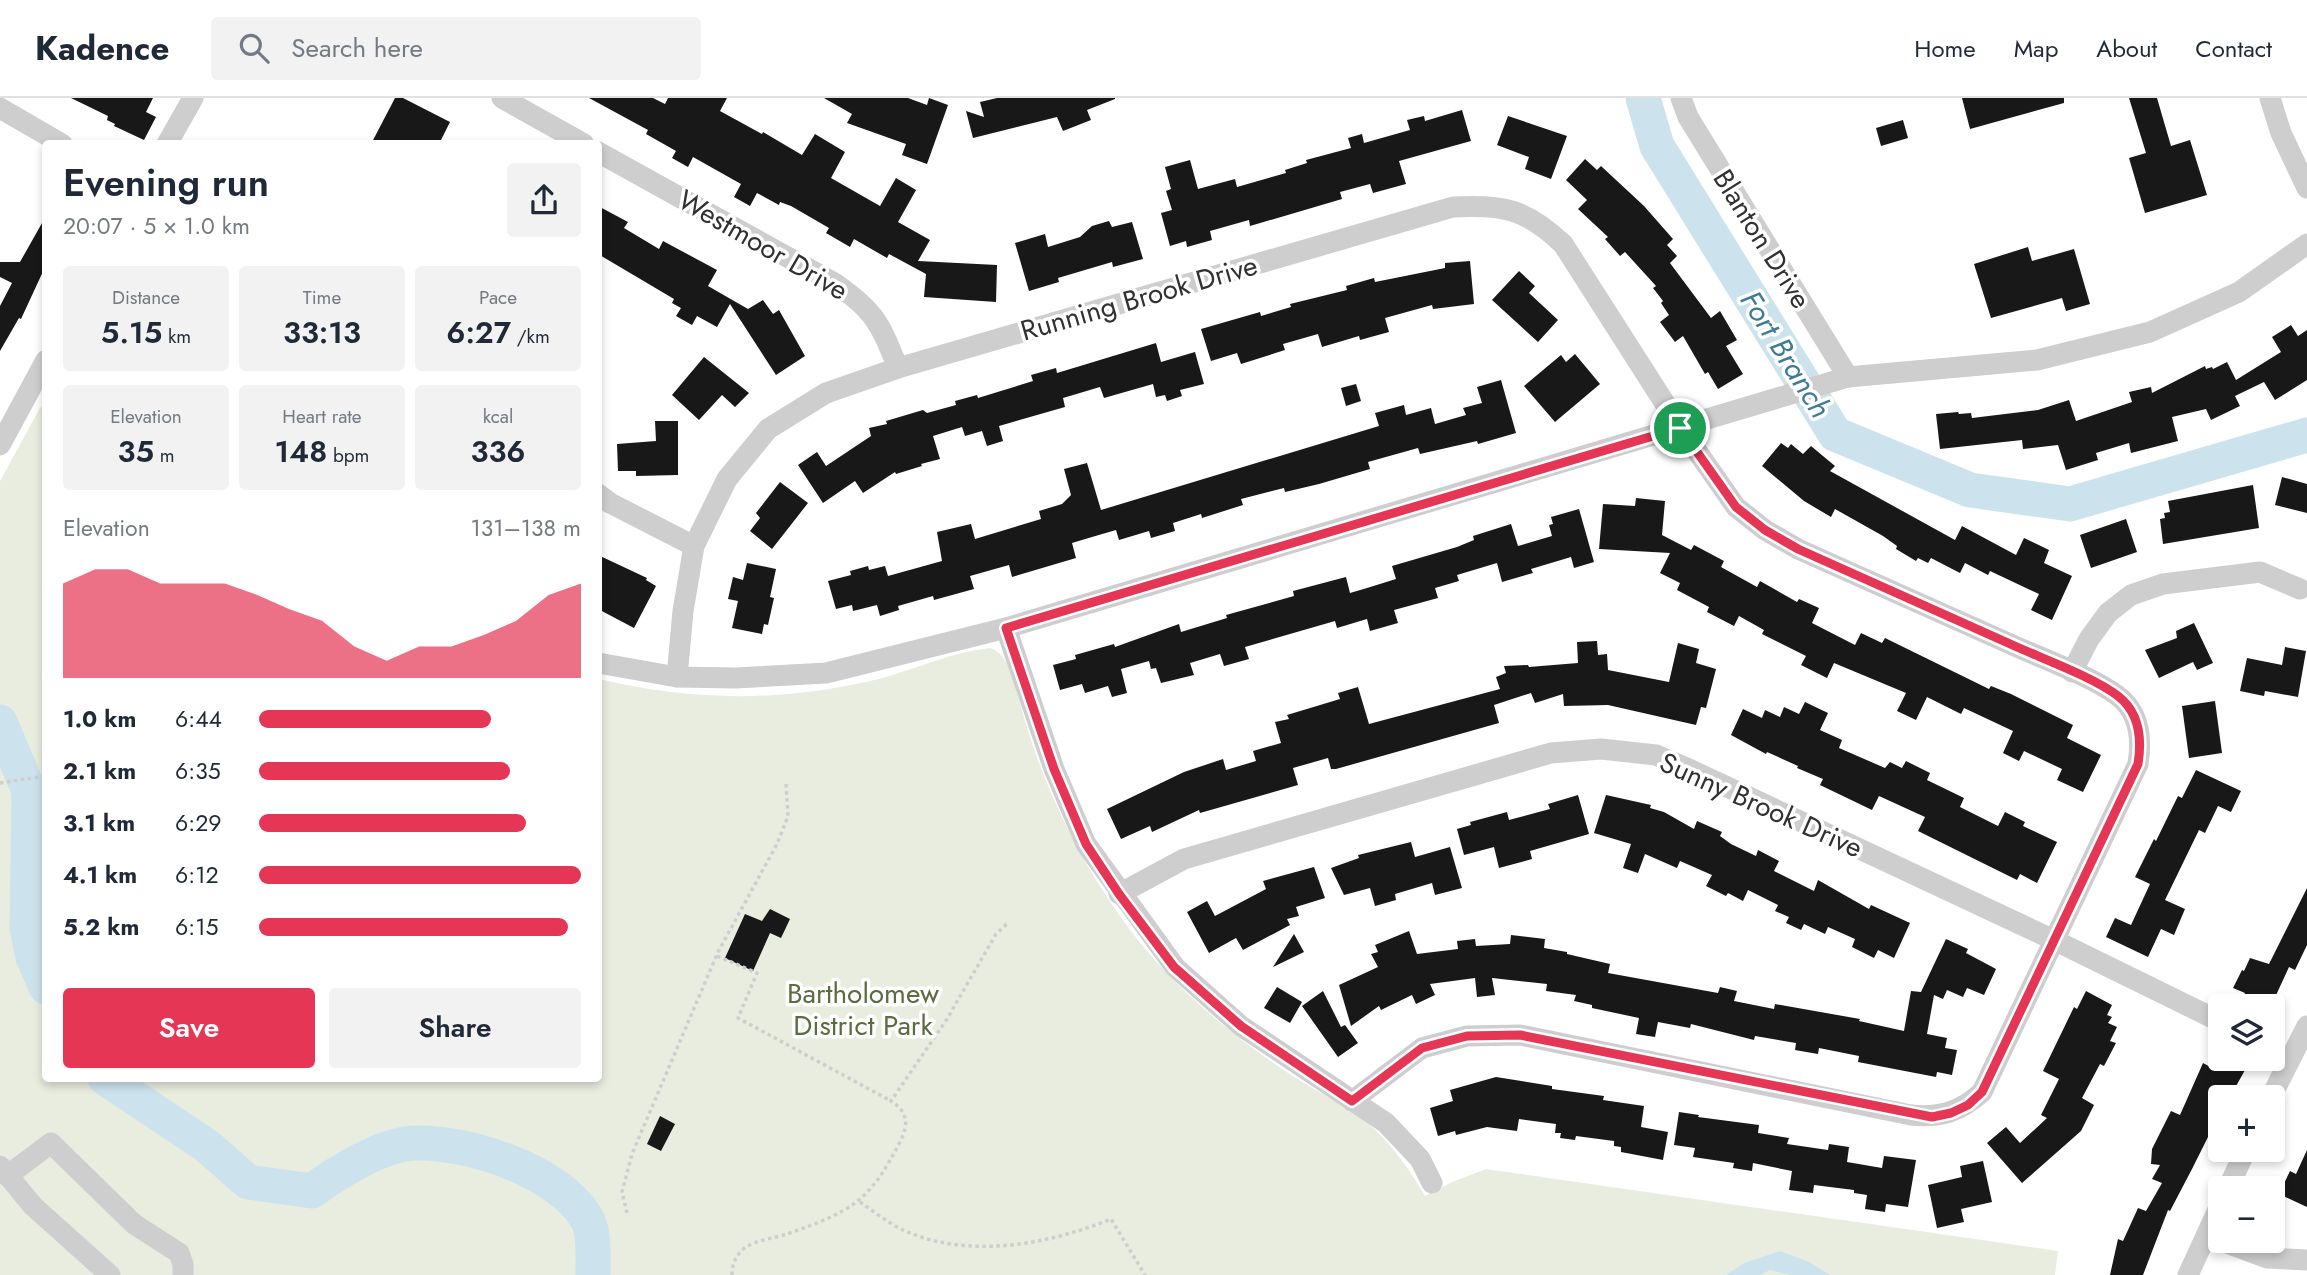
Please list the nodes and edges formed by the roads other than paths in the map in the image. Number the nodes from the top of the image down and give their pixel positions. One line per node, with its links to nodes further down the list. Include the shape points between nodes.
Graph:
1 (192, 98): 7 (street)
2 (502, 98): 8 (street)
3 (1681, 98): 14 (street, Blanton Drive)
4 (2270, 98): 10 (street)
5 (0, 108): 6 (street)
6 (55, 140)
7 (169, 140)
8 (577, 140)
9 (602, 154): 12 (street, Westmoor Drive, via 864,303 881,327)
10 (2307, 188)
11 (2307, 244): 14 (street, via 2239,292 2150,332 2037,360)
12 (898, 368): 15 (street, Running Brook Drive, via 1453,207 1483,205 1514,211 1540,223 1563,244); 18 (street, Running Brook Drive, via 826,393 768,429 727,479)
13 (42, 369): 16 (street)
14 (1839, 380): 15 (street)
15 (1680, 428): 20 (street); 22 (street, Running Brook Drive, via 1736,507 1765,530)
16 (0, 445)
17 (602, 497): 18 (street)
18 (694, 546): 23 (street, Running Brook Drive)
19 (2300, 589): 22 (street, via 2260,572 2163,584 2131,595 2108,613)
20 (1006, 628): 23 (street, via 826,673); 24 (street, via 1054,769 1086,844)
21 (602, 664): 23 (street)
22 (2072, 672): 25 (street, Running Brook Drive, via 2119,696 2135,719 2141,746 2138,764)
23 (677, 677)
24 (1119, 894): 25 (street, Sunny Brook Drive, via 1184,859 1551,753 1601,749 1656,755); 29 (street, via 1174,967 1241,1026)
25 (2056, 941): 26 (street, Sunny Brook Drive); 29 (street, Running Brook Drive, via 1982,1092 1951,1113 1911,1115 1520,1035 1467,1036 1422,1048)
26 (2208, 1016)
27 (2307, 1027): 28 (street)
28 (2285, 1049)
29 (1352, 1101): 31 (street, via 1385,1123 1420,1159)
30 (3, 1171): 35 (street, via 63,1236); 36 (street, via 51,1143 134,1224 179,1253)
31 (1432, 1183)
32 (2208, 1249): 37 (street)
33 (2254, 1253): 34 (street)
34 (2307, 1260)
35 (110, 1275)
36 (183, 1275)
37 (2188, 1275)

